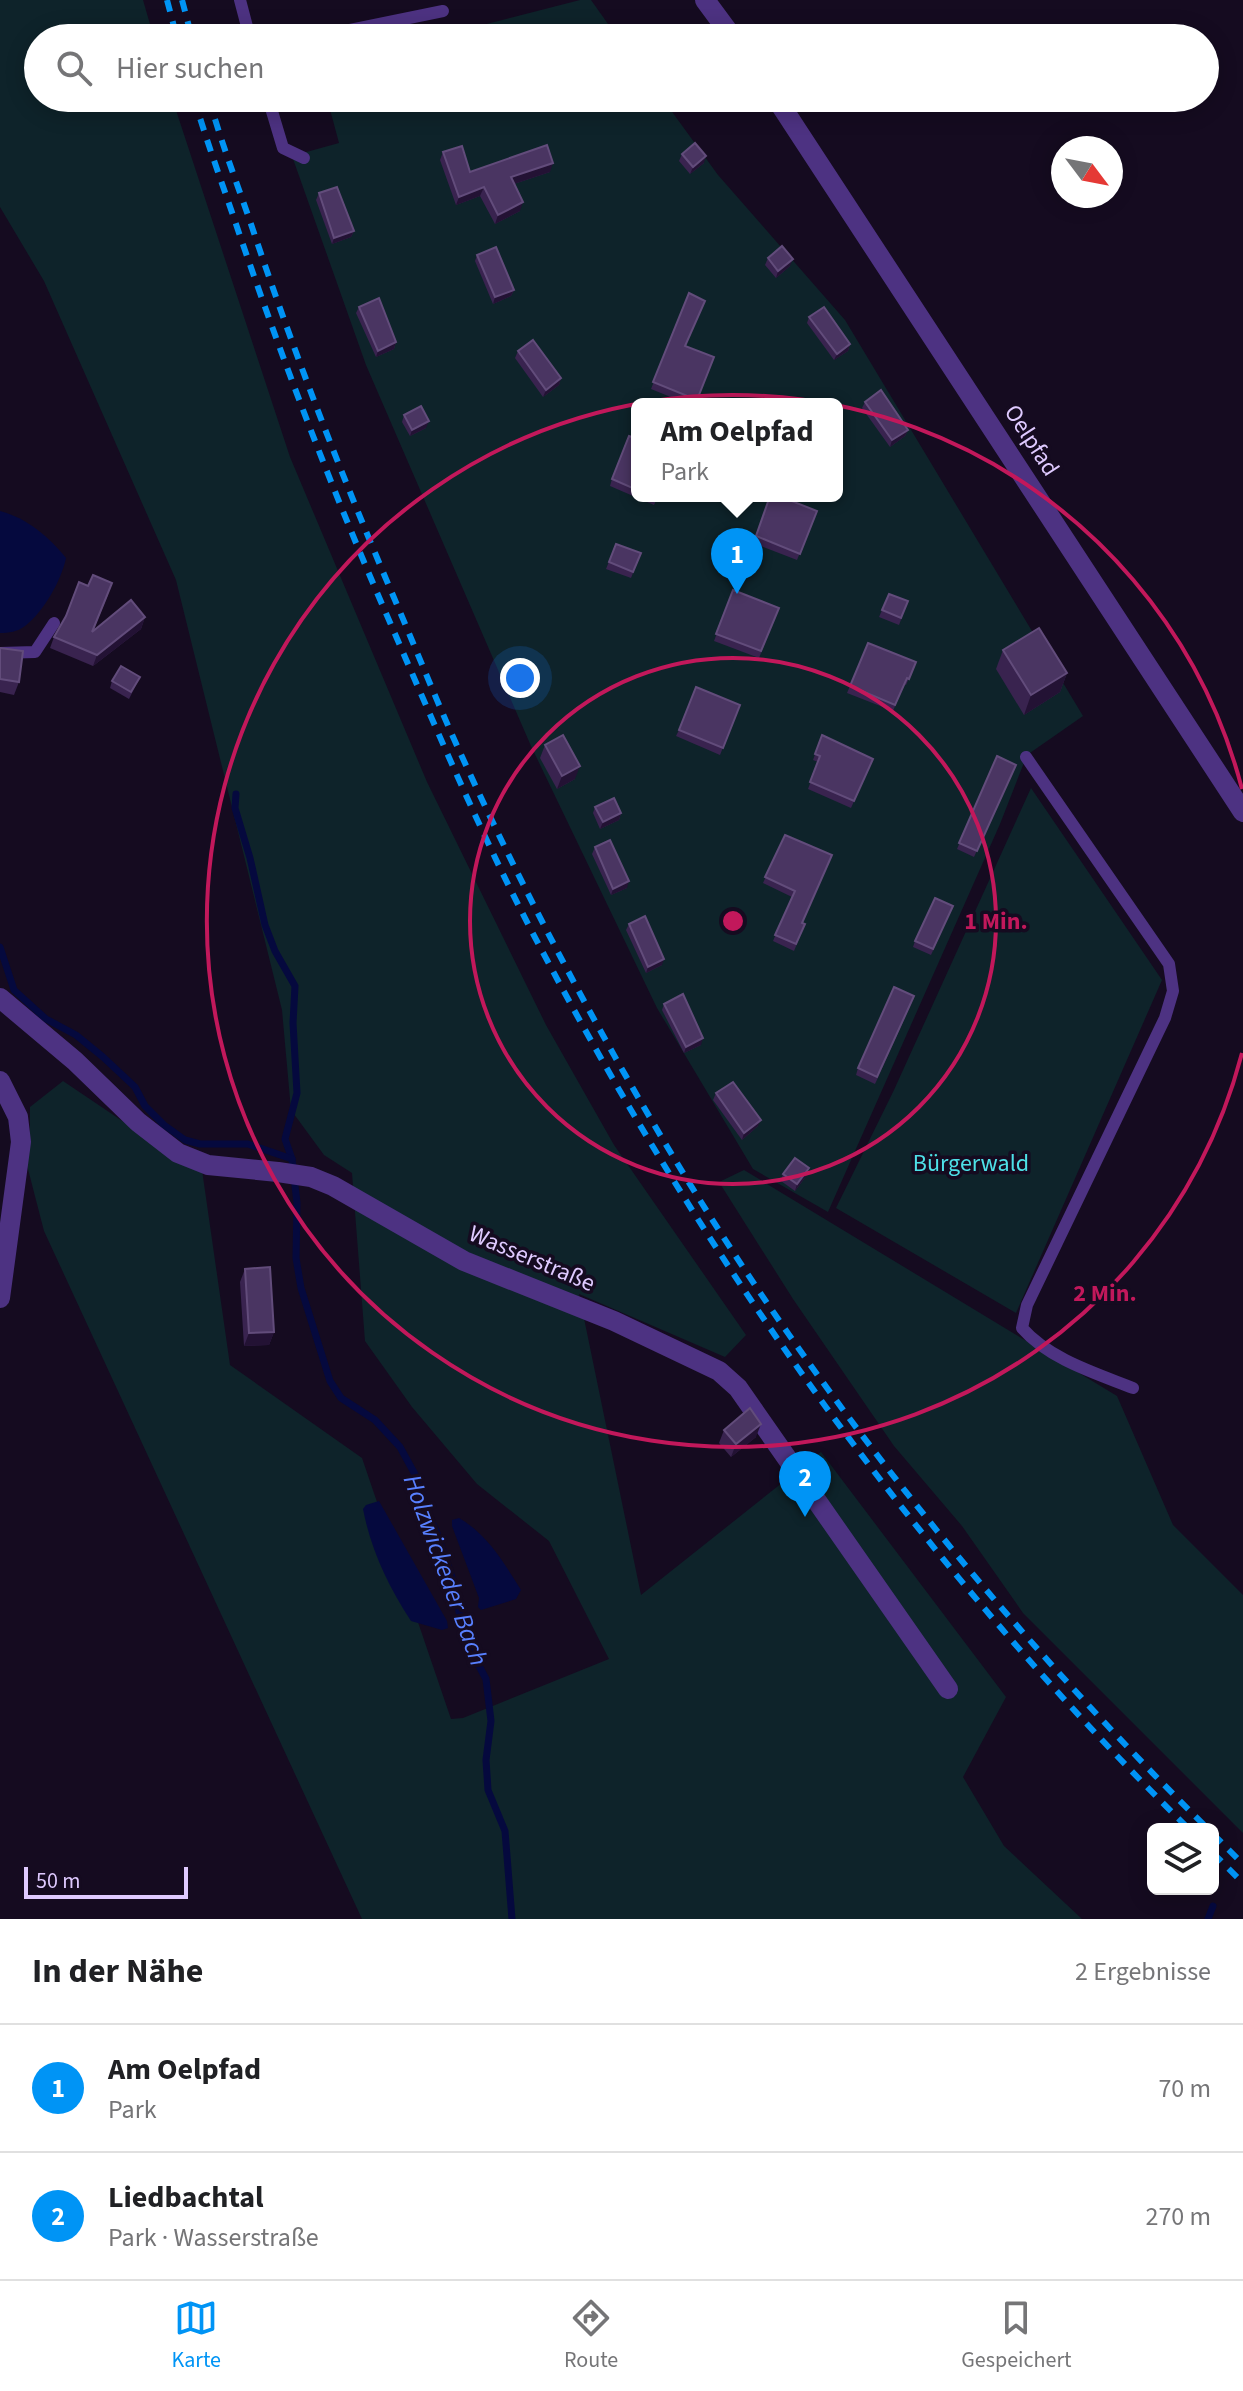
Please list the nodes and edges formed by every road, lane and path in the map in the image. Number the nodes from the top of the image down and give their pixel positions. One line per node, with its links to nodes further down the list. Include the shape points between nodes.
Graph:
1 (240, 0): 4 (lane)
2 (705, 0): 6 (street)
3 (443, 11): 5 (lane)
4 (246, 24)
5 (379, 24)
6 (723, 24)
7 (272, 112): 9 (lane, via 283,148)
8 (785, 112): 13 (street, Oelpfad)
9 (304, 158)
10 (54, 623): 11 (lane, via 35,652)
11 (0, 653)
12 (1026, 757): 17 (lane, via 1169,964 1173,991 1165,1018 1027,1305 1022,1328 1035,1342)
13 (1243, 812)
14 (0, 998): 18 (street, Wasserstraße, via 178,1153 208,1165 311,1177 464,1261 614,1321 719,1371 746,1400)
15 (0, 1081): 16 (street, via 18,1117 21,1142)
16 (0, 1298)
17 (1133, 1388)
18 (948, 1689)

